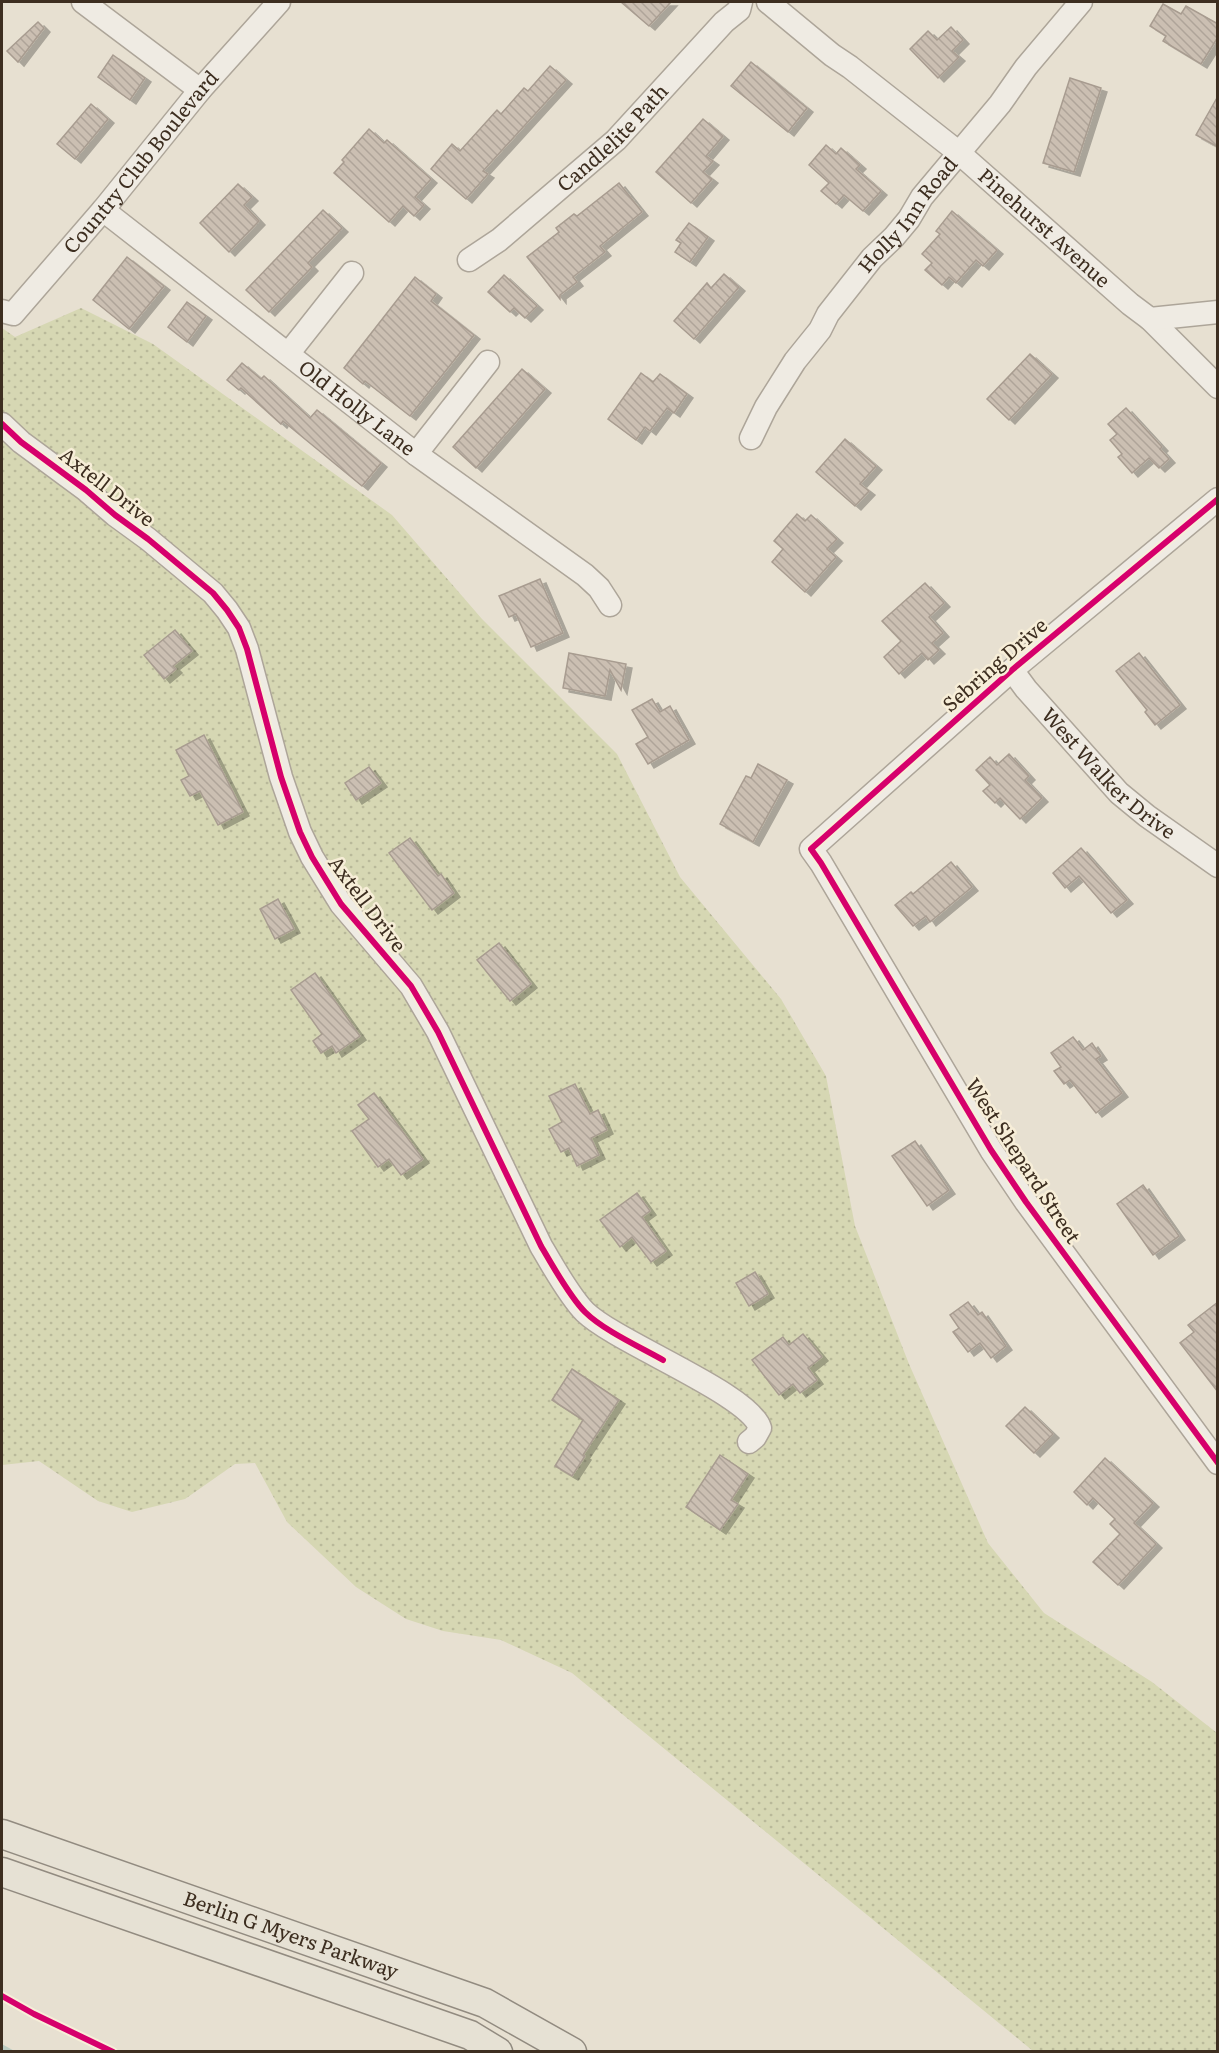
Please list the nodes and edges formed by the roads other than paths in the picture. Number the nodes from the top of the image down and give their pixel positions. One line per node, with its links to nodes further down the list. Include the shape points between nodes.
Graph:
1 (83, 2): 6 (street)
2 (279, 2): 6 (street, Country Club Boulevard)
3 (741, 2): 9 (street, Candlelite Path, via 739,10 616,140 499,240)
4 (768, 2): 7 (street, Pinehurst Avenue)
5 (1081, 2): 7 (street, Holly Inn Road)
6 (200, 90): 8 (street, Country Club Boulevard)
7 (958, 152): 13 (street, Pinehurst Avenue); 18 (street, Holly Inn Road, via 909,219 828,314 766,407)
8 (103, 210): 12 (street, Country Club Boulevard); 14 (street, Old Holly Lane)
9 (469, 260)
10 (352, 273): 14 (street)
11 (1218, 312): 13 (street)
12 (6, 317)
13 (1150, 319): 16 (street, Pinehurst Avenue)
14 (288, 354): 19 (street, Old Holly Lane)
15 (488, 362): 19 (street)
16 (1218, 387)
17 (2, 424): 25 (street, Axtell Drive, via 205,586 227,610 247,649 281,777 312,857 341,904 411,986 438,1032 555,1270 585,1311 623,1338 725,1394 754,1416 759,1428)
18 (751, 438)
19 (416, 454): 21 (street, Old Holly Lane, via 585,575)
20 (1218, 499): 22 (street, Sebring Drive)
21 (610, 604)
22 (1012, 670): 23 (street, Sebring Drive, via 811,849); 24 (street, West Walker Drive, via 1119,793)
23 (821, 863): 26 (street, West Shepard Street, via 991,1150)
24 (1218, 866)
25 (748, 1442)
26 (1218, 1463)
27 (2, 1834): 30 (main road, Berlin G Myers Parkway, via 485,2003)
28 (2, 1872): 29 (main road, Berlin G Myers Parkway, via 470,2036)
29 (498, 2052)
30 (573, 2052)

